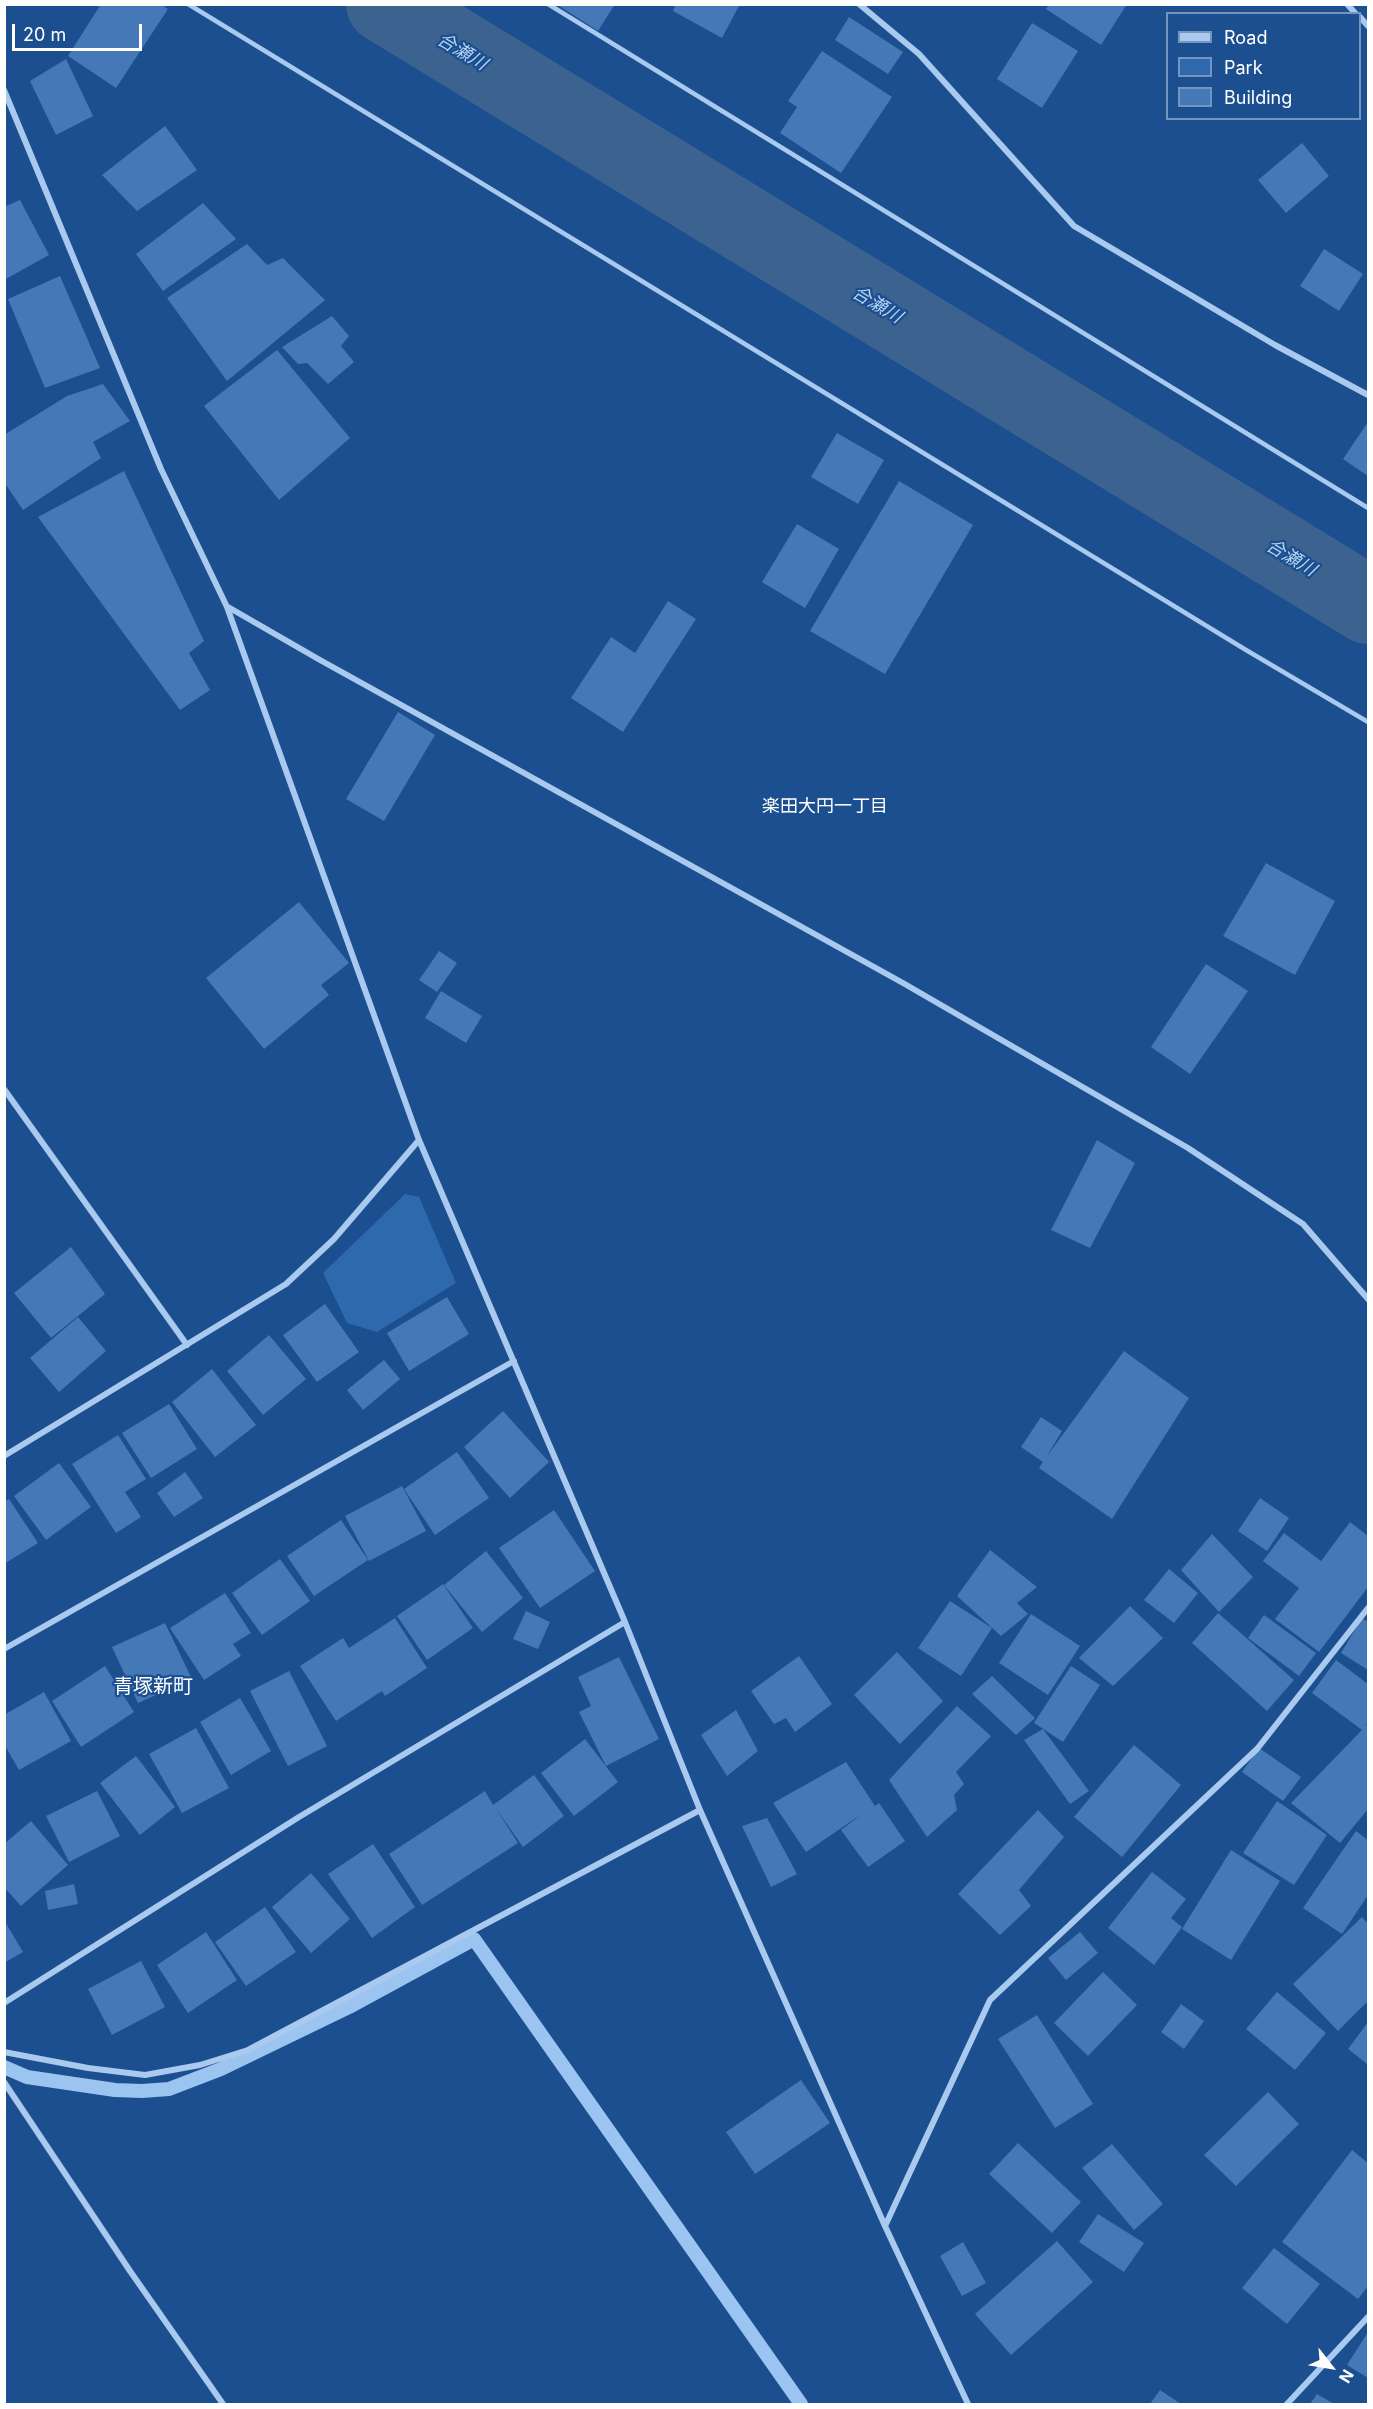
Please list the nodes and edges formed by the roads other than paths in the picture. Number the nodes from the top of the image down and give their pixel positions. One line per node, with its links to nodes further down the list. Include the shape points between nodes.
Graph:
1 (188, 4): 8 (lane)
2 (548, 4): 6 (lane)
3 (859, 4): 5 (street, via 919,54 1074,226)
4 (4, 90): 7 (street, via 161,469)
5 (1368, 395)
6 (1368, 508)
7 (227, 606): 10 (street); 11 (street, via 903,982 1188,1148 1303,1224)
8 (1368, 723)
9 (4, 1089): 12 (street)
10 (419, 1140): 12 (street, via 334,1239 286,1284); 13 (street)
11 (1368, 1299)
12 (188, 1345): 14 (street)
13 (514, 1361): 16 (street); 17 (street)
14 (4, 1456)
15 (1368, 1608): 22 (street, via 1257,1749 990,2000)
16 (625, 1622): 18 (street); 19 (street, via 299,1817)
17 (4, 1649)
18 (700, 1810): 20 (street, via 248,2050 200,2065 145,2074); 22 (street)
19 (4, 2003)
20 (4, 2052)
21 (4, 2082): 24 (street)
22 (885, 2226): 25 (street)
23 (1368, 2317): 26 (street)
24 (223, 2404)
25 (968, 2404)
26 (1287, 2404)

